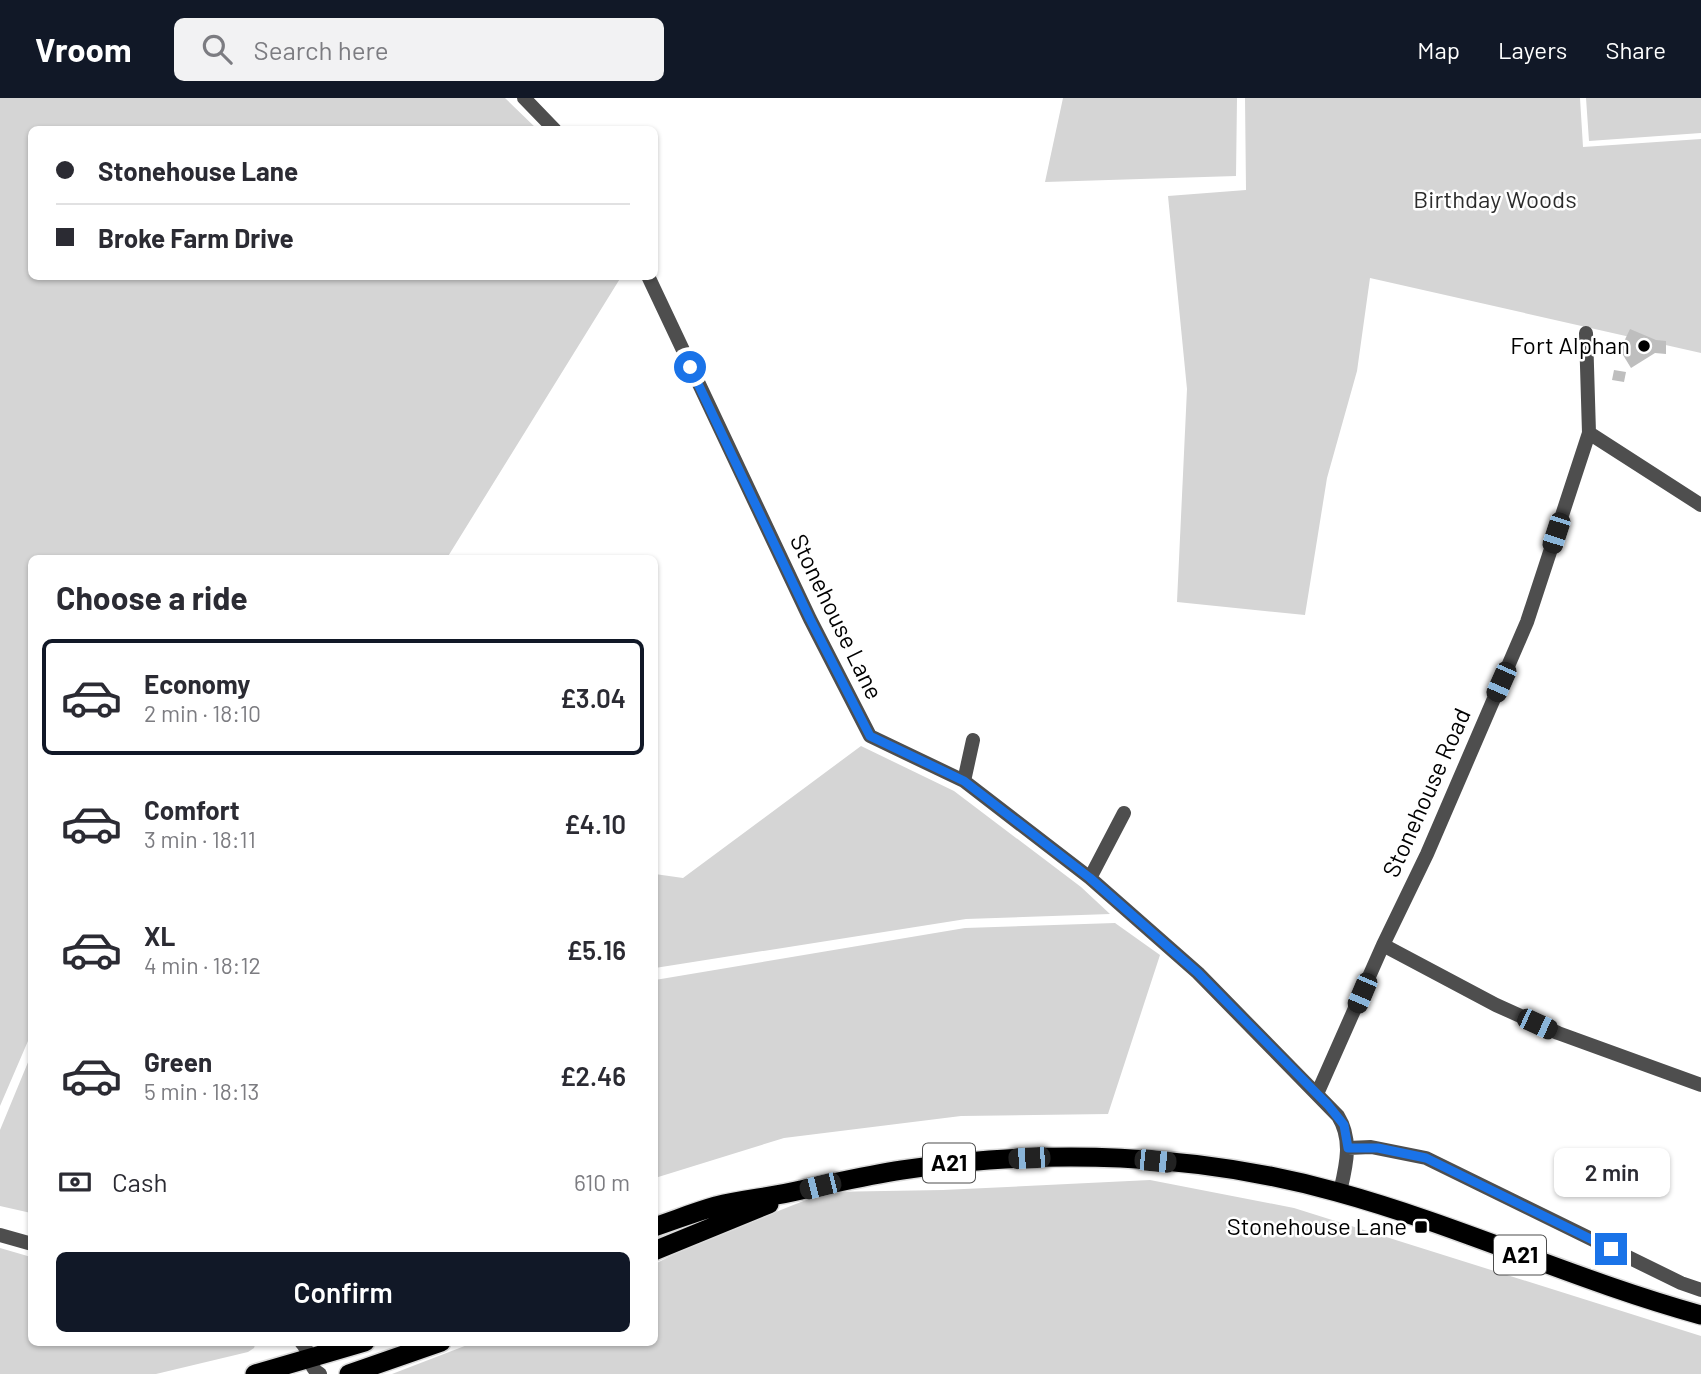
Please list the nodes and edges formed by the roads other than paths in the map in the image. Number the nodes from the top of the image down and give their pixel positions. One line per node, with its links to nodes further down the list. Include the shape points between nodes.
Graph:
1 (524, 98): 2 (street)
2 (551, 126)
3 (650, 280): 8 (street, Stonehouse Lane, via 870,736)
4 (1586, 333): 5 (street, Stonehouse Road)
5 (1589, 433): 6 (street); 11 (street, Stonehouse Road, via 1527,622)
6 (1701, 505)
7 (973, 740): 8 (street)
8 (964, 781): 10 (street, Stonehouse Lane)
9 (1124, 813): 10 (street)
10 (1090, 878): 13 (street, Stonehouse Lane, via 1198,973)
11 (1383, 945): 12 (street, via 1558,1033); 13 (street, Stonehouse Road)
12 (1701, 1085)
13 (1317, 1094): 14 (street, Stonehouse Lane, via 1344,1125)
14 (1348, 1148): 16 (street); 21 (street, via 1378,1148 1426,1158)
15 (799, 1191): 16 (highway, A21, via 930,1166 1062,1157 1206,1166); 17 (highway, A21, via 715,1206); 20 (highway, A21)
16 (1340, 1192): 22 (highway, A21, via 1605,1286)
17 (658, 1226)
18 (0, 1236): 19 (street)
19 (28, 1243)
20 (658, 1249)
21 (1701, 1290)
22 (1701, 1315)
23 (352, 1346): 25 (highway)
24 (430, 1346): 27 (highway)
25 (310, 1359): 26 (highway)
26 (255, 1374)
27 (349, 1374)

